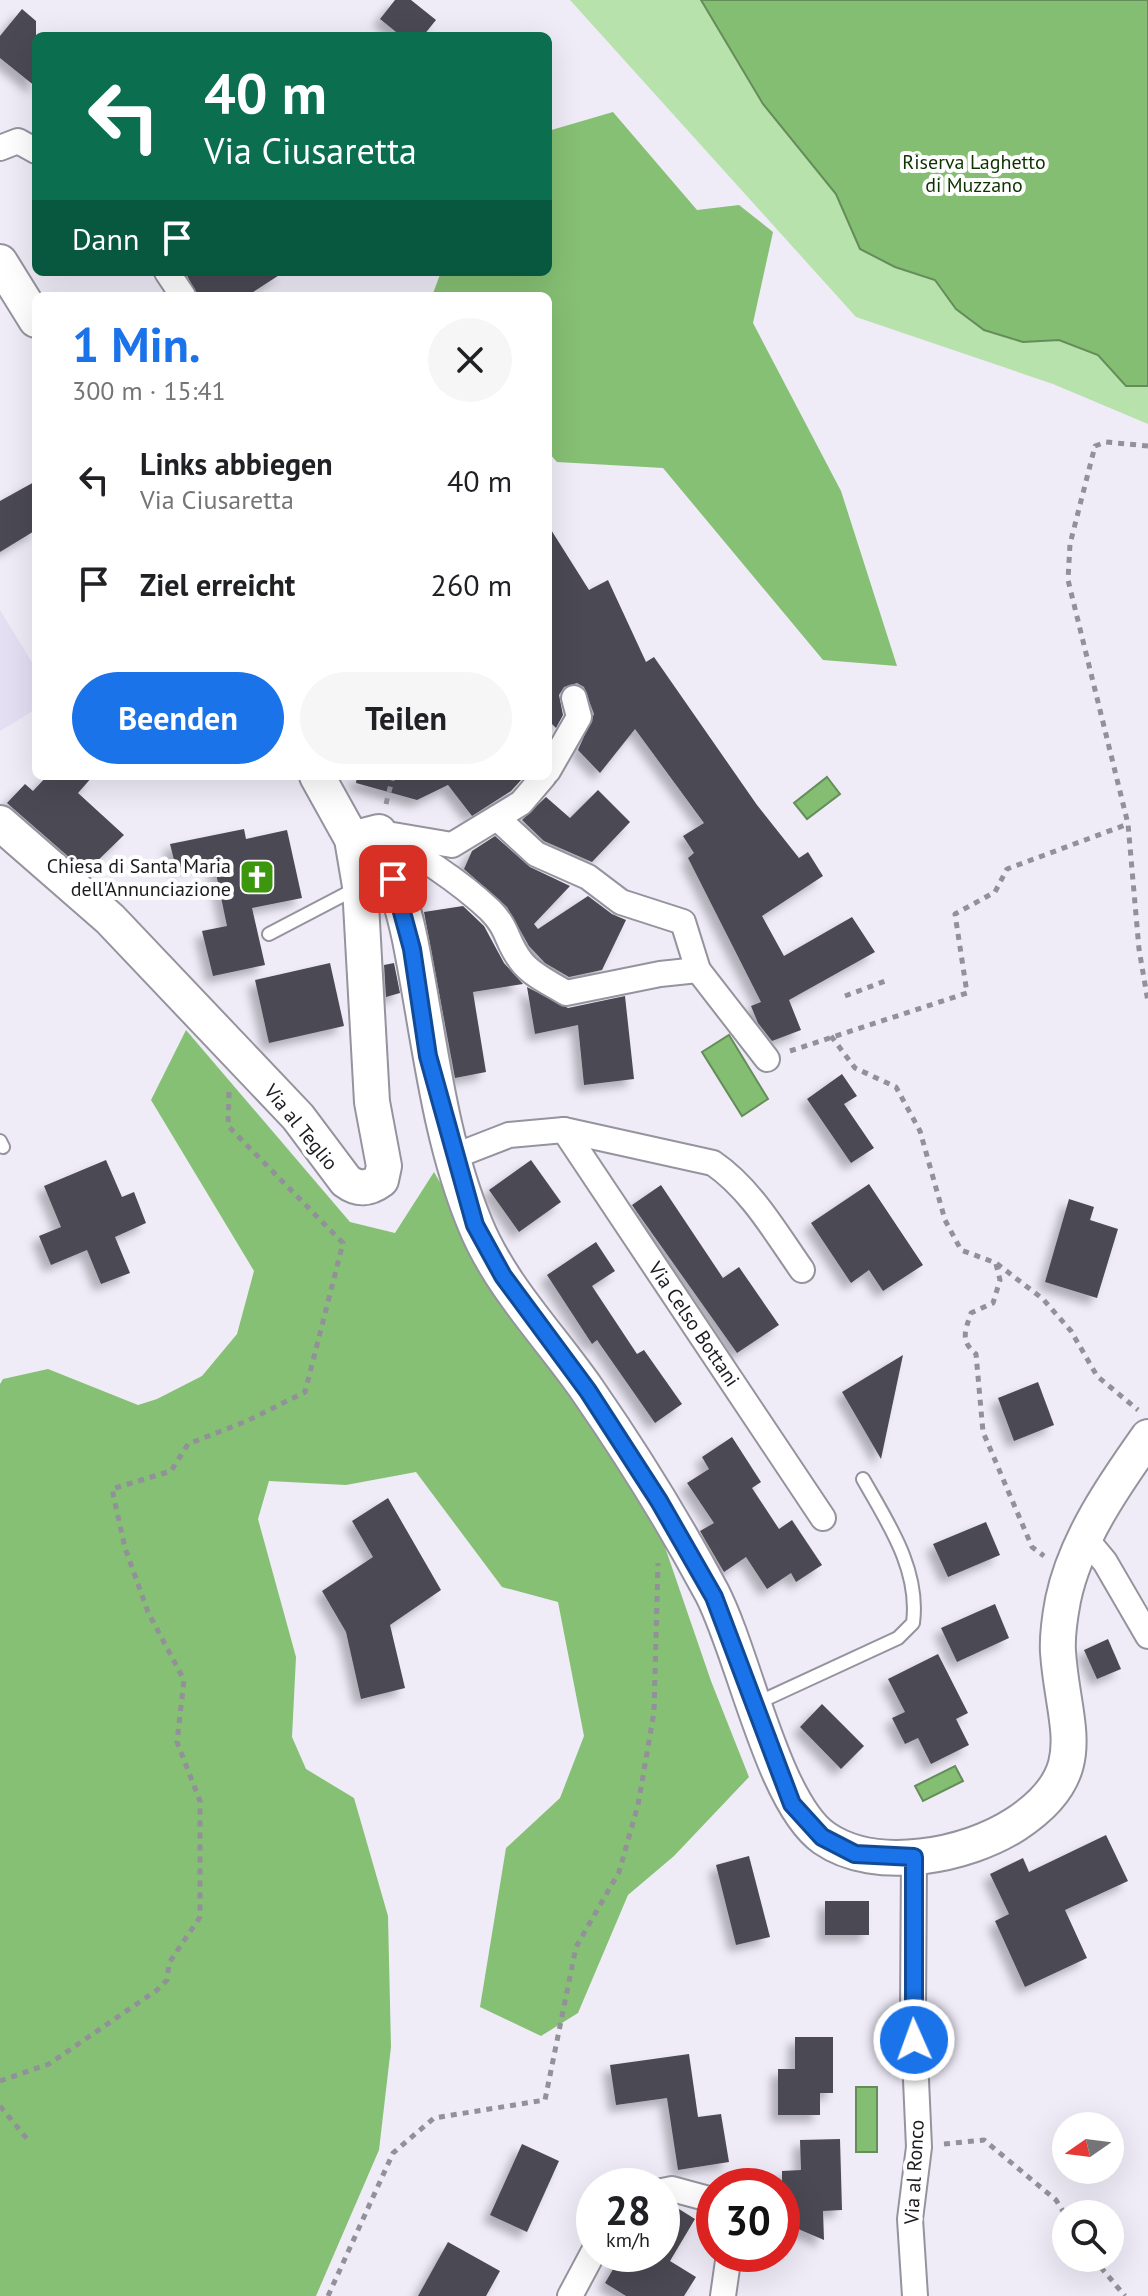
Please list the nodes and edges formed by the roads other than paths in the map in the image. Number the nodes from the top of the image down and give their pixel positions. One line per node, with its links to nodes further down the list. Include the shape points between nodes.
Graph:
1 (0, 148): 2 (street, via 18,141)
2 (32, 149)
3 (0, 262): 4 (street)
4 (32, 314)
5 (574, 698): 6 (street, via 579,717)
6 (552, 764)
7 (320, 780): 11 (street, Via al Teglio)
8 (541, 780): 9 (street, via 521,803)
9 (497, 818): 11 (street, via 452,845); 14 (street, via 536,854 588,877 621,902 683,922)
10 (0, 823): 12 (street, Via al Teglio, via 110,919 298,1117 336,1171 361,1188 381,1180 384,1166 372,1102)
11 (366, 835): 12 (street, Via al Teglio); 14 (street, via 438,867 508,930 510,944 524,965 566,993); 17 (street, via 412,949 428,1056)
12 (360, 886): 13 (lane)
13 (269, 934)
14 (698, 970): 15 (street)
15 (767, 1059)
16 (564, 1130): 17 (street, via 509,1135); 18 (street, via 713,1163 752,1201); 21 (street, Via Celso Bottani)
17 (455, 1156): 24 (street, via 475,1225 503,1276 588,1391 659,1501 714,1597)
18 (802, 1270)
19 (1148, 1437): 22 (street, via 1114,1485)
20 (863, 1479): 24 (lane, via 901,1546 916,1603 913,1623 898,1638)
21 (823, 1518)
22 (1086, 1539): 23 (street); 25 (street, via 1064,1595 1057,1649 1071,1734 1064,1776 1018,1823 983,1842)
23 (1148, 1636)
24 (755, 1704): 25 (street, via 792,1804 822,1837 855,1854)
25 (914, 1857): 30 (street, Via al Ronco, via 919,2147 910,2219)
26 (583, 2272): 28 (street)
27 (726, 2272): 29 (street)
28 (570, 2296)
29 (723, 2296)
30 (915, 2296)

